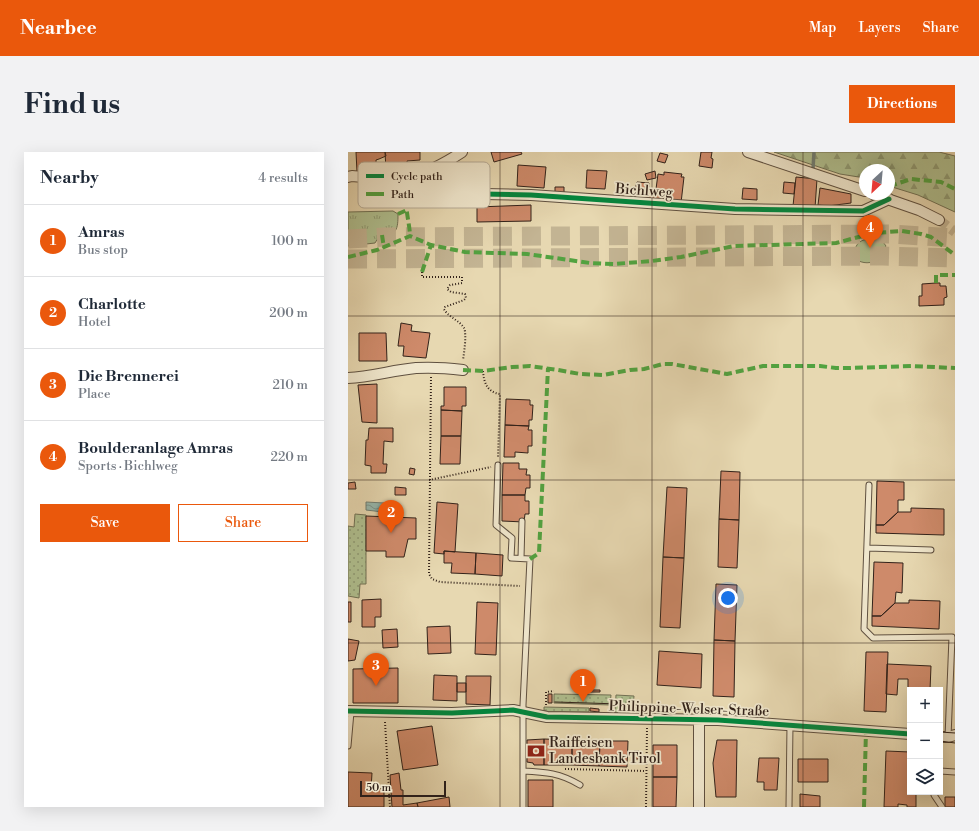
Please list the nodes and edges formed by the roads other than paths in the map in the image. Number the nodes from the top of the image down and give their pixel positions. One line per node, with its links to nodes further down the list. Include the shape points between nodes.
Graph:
1 (462, 152): 3 (street)
2 (748, 152): 6 (street)
3 (444, 162)
4 (358, 176): 5 (street)
5 (348, 177)
6 (859, 189)
7 (490, 195): 8 (street, Bichlweg, via 531,195 735,209 863,211)
8 (887, 200)
9 (892, 200): 10 (street)
10 (939, 220)
11 (463, 370): 12 (street, via 432,367)
12 (348, 378)
13 (498, 465): 18 (lane, via 496,525 512,538 511,558)
14 (869, 484): 16 (lane)
15 (522, 522): 18 (lane)
16 (868, 548): 17 (lane); 25 (lane, via 864,629 873,638 952,637)
17 (931, 550)
18 (521, 558): 20 (lane, via 530,559)
19 (349, 711): 20 (street, Philippine-Welser-Straße); 22 (lane)
20 (523, 712): 21 (street, Philippine-Welser-Straße, via 547,717); 27 (lane)
21 (699, 720): 23 (street, Philippine-Welser-Straße); 33 (street)
22 (349, 724): 26 (lane)
23 (790, 725): 24 (street, Philippine-Welser-Straße); 34 (lane)
24 (907, 734)
25 (949, 737)
26 (348, 746)
27 (523, 771): 30 (lane, via 558,774); 32 (lane)
28 (943, 771): 29 (lane)
29 (955, 772)
30 (580, 785)
31 (934, 795): 35 (lane)
32 (523, 807)
33 (699, 807)
34 (789, 807)
35 (942, 807)

